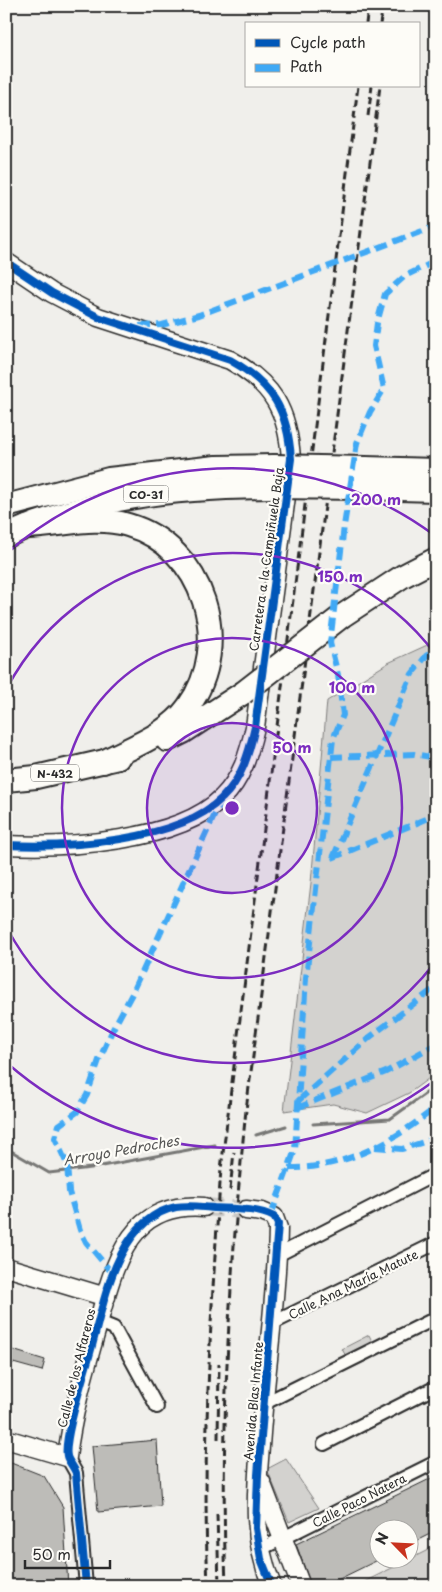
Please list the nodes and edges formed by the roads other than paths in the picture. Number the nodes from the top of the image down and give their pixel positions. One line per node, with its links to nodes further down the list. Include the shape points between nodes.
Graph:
1 (6, 262): 14 (street, Carretera a la Campiñuela Baja, via 52,293 98,317 230,360 244,368 259,379 280,406 290,439 291,459 255,727 250,753 232,787 212,807 198,815 145,834 73,845)
2 (436, 470): 4 (highway, CO-31)
3 (272, 477): 4 (highway, CO-31, bridge); 6 (highway, CO-31, via 216,467 168,471 109,479); 9 (highway, CO-31, via 101,502)
4 (364, 478): 5 (highway, CO-31)
5 (436, 490)
6 (38, 499): 7 (highway); 8 (highway, CO-31)
7 (6, 506)
8 (6, 515)
9 (27, 527): 10 (highway, CO-31); 12 (highway, via 82,520 108,520 129,525 166,544 193,575 203,594 209,616 207,666 189,707 164,729)
10 (6, 536)
11 (436, 559): 12 (highway, bridge, via 403,576 342,616 243,693 183,732 135,754)
12 (103, 762): 13 (highway, N-432, via 36,777)
13 (6, 780)
14 (6, 845)
15 (436, 1174): 19 (street)
16 (204, 1207): 21 (street, Calle de los Alfareros, via 177,1207 150,1219 130,1240)
17 (246, 1210): 19 (street, Avenida Blas Infante, via 274,1217 278,1228)
18 (436, 1243): 24 (street, Calle Ana María Matute)
19 (276, 1256): 24 (street, Avenida Blas Infante)
20 (6, 1267): 21 (street)
21 (106, 1297): 23 (street, Calle de los Alfareros)
22 (436, 1318): 26 (street)
23 (99, 1322): 27 (street, via 114,1328); 30 (street, Calle de los Alfareros, via 73,1414)
24 (270, 1324): 26 (street, Avenida Blas Infante)
25 (436, 1387): 29 (street)
26 (263, 1404): 32 (street, Avenida Blas Infante)
27 (157, 1408)
28 (6, 1439): 30 (street)
29 (324, 1444)
30 (67, 1456): 35 (street, via 76,1473)
31 (436, 1462): 33 (street, Calle Paco Natera)
32 (258, 1475): 33 (street, Avenida Blas Infante); 34 (street, Avenida Blas Infante, via 256,1528)
33 (282, 1539): 34 (street); 37 (street, Avenida Blas Infante)
34 (259, 1550): 36 (street, Avenida Blas Infante)
35 (86, 1586)
36 (272, 1586)
37 (301, 1586)

